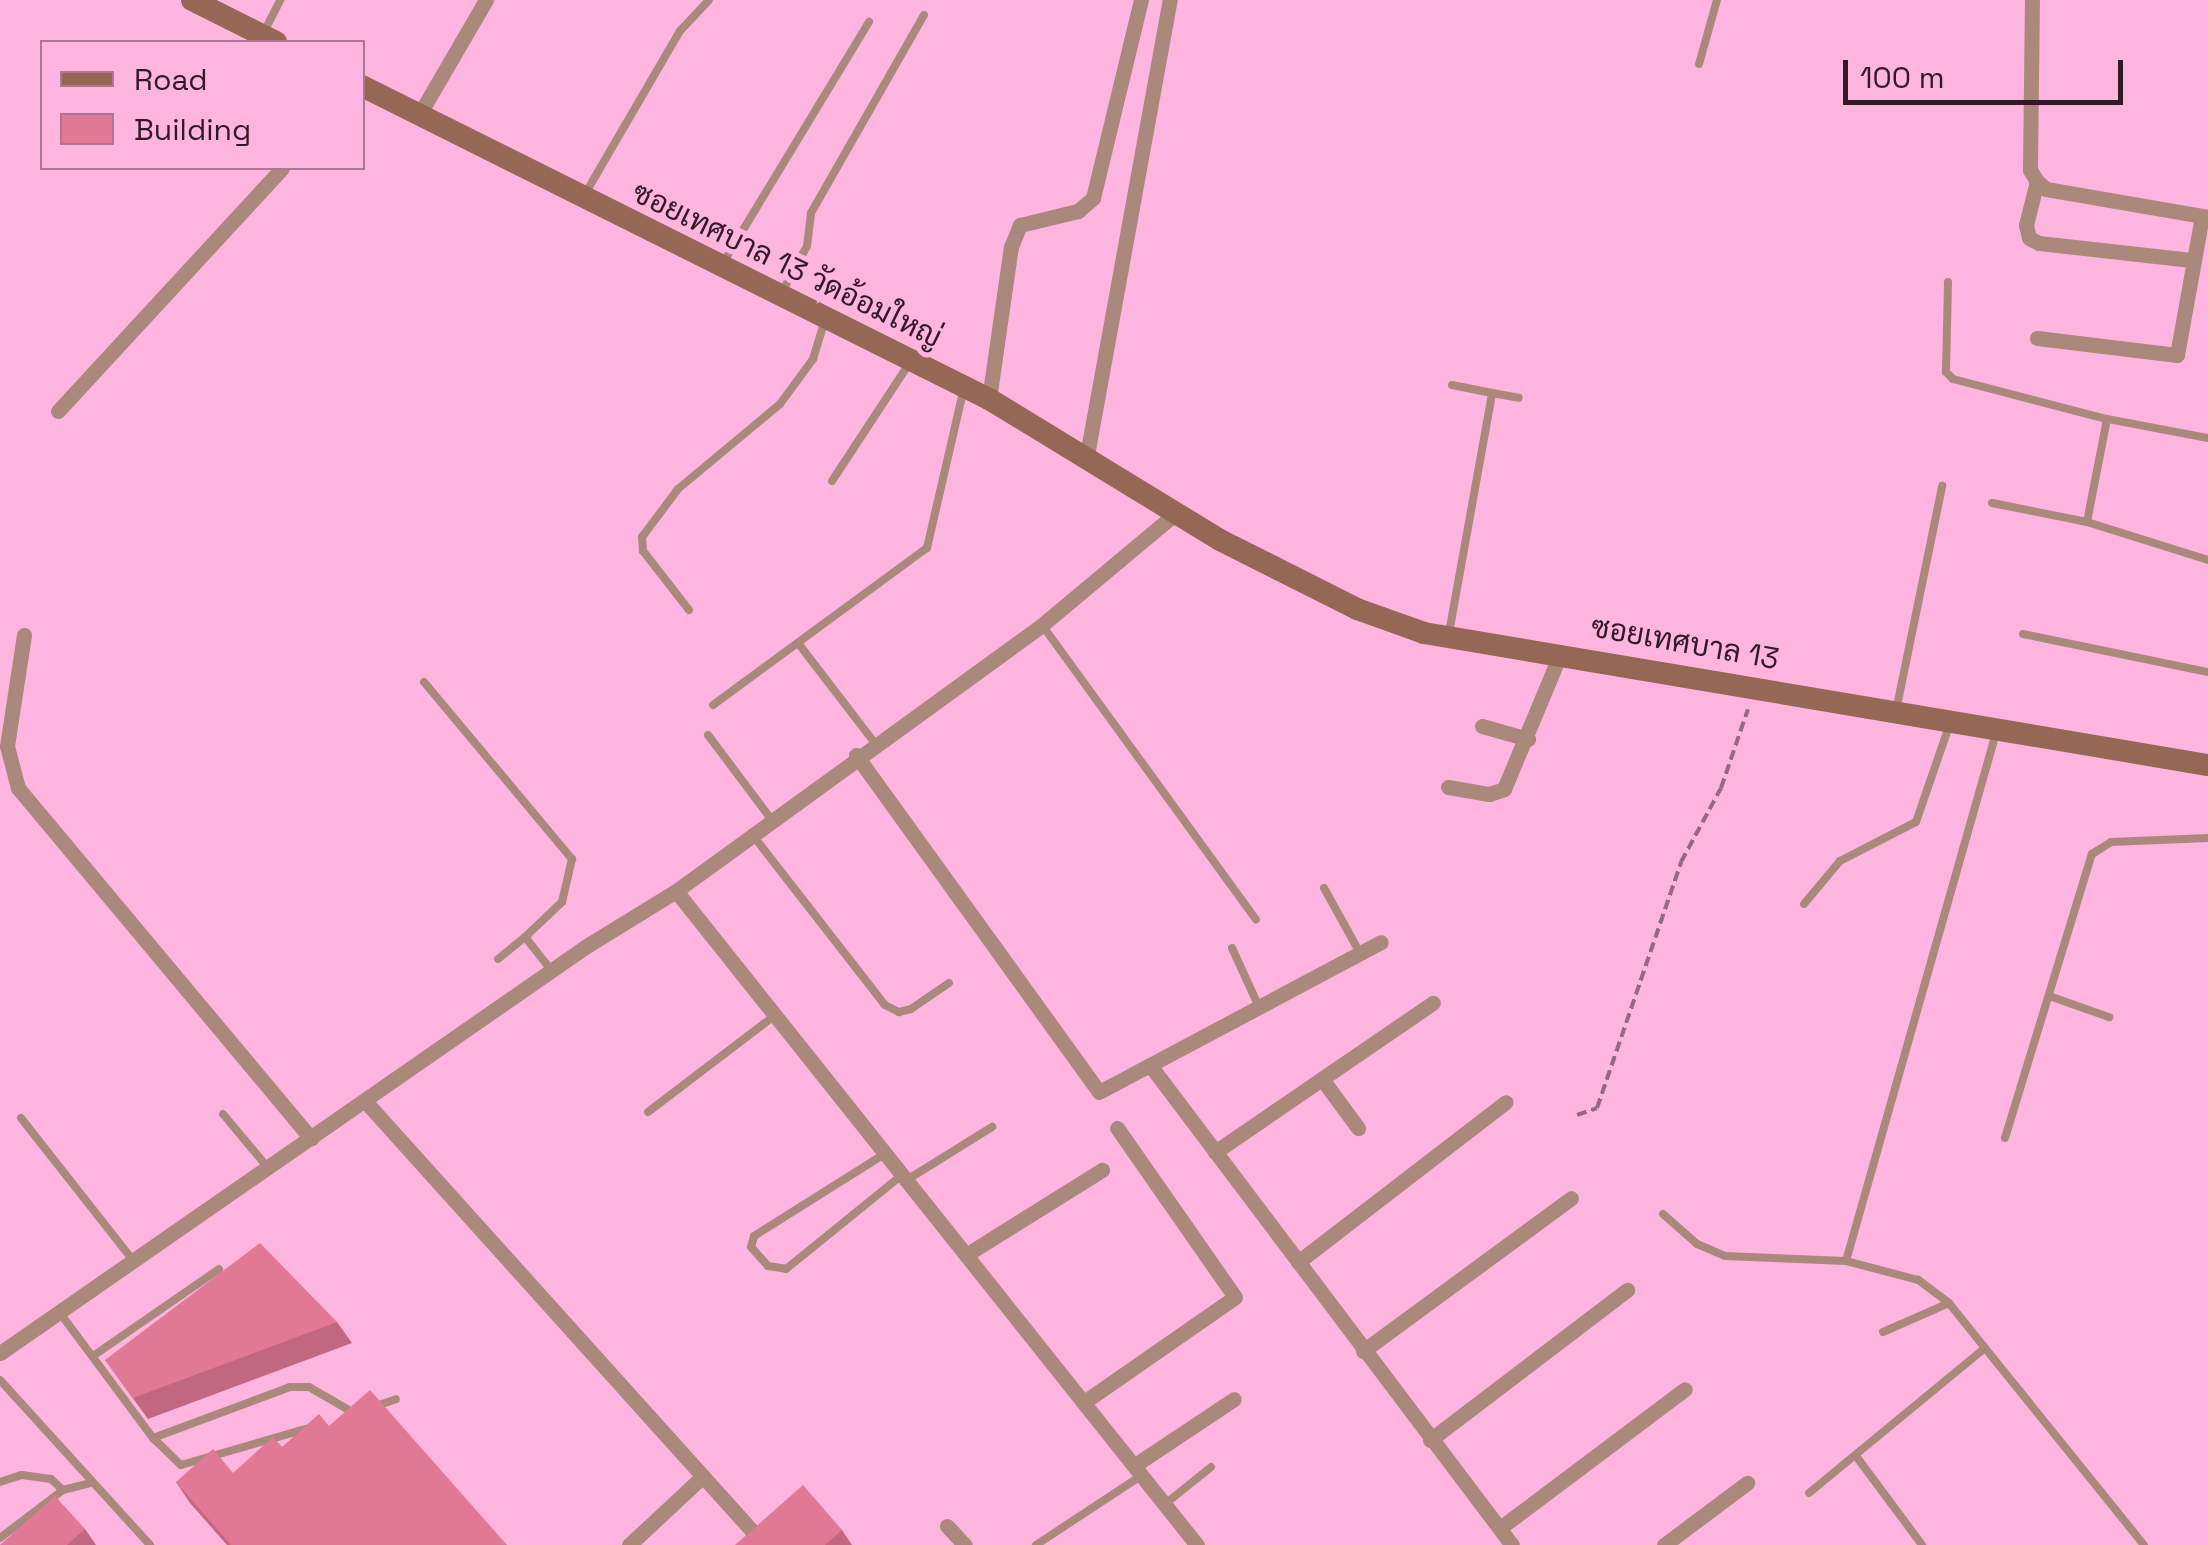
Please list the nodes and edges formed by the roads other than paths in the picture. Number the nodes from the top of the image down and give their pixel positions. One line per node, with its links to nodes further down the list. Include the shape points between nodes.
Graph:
1 (192, 0): 11 (street)
2 (280, 0): 11 (lane)
3 (486, 0): 14 (street)
4 (709, 0): 17 (lane, via 680,31)
5 (1140, 0): 30 (street, via 1092,198 1078,211 1020,225 1011,247)
6 (1170, 0): 34 (street)
7 (1717, 0): 12 (lane)
8 (2032, 0): 16 (street, via 2030,170)
9 (924, 16): 22 (lane, via 811,213 807,246)
10 (869, 22): 20 (lane)
11 (269, 39)
12 (1699, 64)
13 (365, 87): 14 (street, ซอยเทศบาล 13 วัดอ้อมใหญ่)
14 (419, 114): 17 (street, ซอยเทศบาล 13 วัดอ้อมใหญ่)
15 (280, 170): 31 (street)
16 (2037, 181): 18 (street, via 2046,189); 19 (street, via 2026,225 2039,243)
17 (583, 198): 20 (street, ซอยเทศบาล 13 วัดอ้อมใหญ่)
18 (2205, 217): 19 (street)
19 (2191, 260): 24 (street, via 2184,344 2177,354)
20 (721, 267): 22 (street, ซอยเทศบาล 13 วัดอ้อมใหญ่)
21 (1948, 282): 32 (lane, via 1946,372 1952,379)
22 (780, 296): 23 (street, ซอยเทศบาล 13 วัดอ้อมใหญ่)
23 (825, 318): 25 (street, ซอยเทศบาล 13 วัดอ้อมใหญ่); 41 (lane, via 813,359 780,404 678,488 642,537 642,551)
24 (2037, 338)
25 (912, 361): 27 (street, ซอยเทศบาล 13 วัดอ้อมใหญ่); 35 (lane)
26 (1452, 385): 28 (lane)
27 (964, 387): 30 (street, ซอยเทศบาล 13 วัดอ้อมใหญ่); 46 (lane, via 928,548)
28 (1492, 393): 29 (lane); 45 (lane)
29 (1518, 398)
30 (989, 399): 34 (street, ซอยเทศบาล 13 วัดอ้อมใหญ่)
31 (58, 411)
32 (2107, 419): 33 (lane); 39 (lane)
33 (2208, 438)
34 (1087, 455): 38 (street, ซอยเทศบาล 13 วัดอ้อมใหญ่)
35 (832, 480)
36 (1942, 486): 51 (lane)
37 (1992, 503): 39 (lane)
38 (1176, 512): 42 (street); 45 (street, ซอยเทศบาล 13, via 1358,609)
39 (2087, 522): 40 (lane)
40 (2208, 560)
41 (690, 610)
42 (1042, 624): 57 (street); 67 (lane)
43 (2023, 634): 48 (lane)
44 (24, 635): 91 (street, via 6,746 18,788)
45 (1448, 637): 47 (street, ซอยเทศบาล 13)
46 (798, 644): 50 (lane); 57 (lane)
47 (1561, 652): 51 (street, ซอยเทศบาล 13); 56 (street)
48 (2208, 672)
49 (424, 682): 68 (lane, via 572,860 562,902)
50 (713, 705)
51 (1896, 710): 52 (street, ซอยเทศบาล 13)
52 (1952, 719): 54 (street, ซอยเทศบาล 13); 66 (lane, via 1916,822 1840,861)
53 (1482, 726): 56 (street)
54 (1997, 729): 59 (street, ซอยเทศบาล 13); 101 (lane)
55 (708, 735): 61 (lane)
56 (1528, 739): 60 (street, via 1504,789 1489,794)
57 (874, 742): 58 (street)
58 (856, 755): 61 (street); 80 (street, via 1089,1086 1099,1092)
59 (2208, 765)
60 (1448, 787)
61 (771, 819): 62 (street)
62 (752, 833): 65 (street); 74 (lane, via 885,1005 911,1009)
63 (2208, 838): 75 (lane, via 2100,844)
64 (1324, 888): 71 (lane)
65 (676, 892): 73 (street); 78 (street)
66 (1804, 904)
67 (1256, 920)
68 (524, 938): 72 (lane); 73 (lane)
69 (1381, 942): 71 (street)
70 (1232, 948): 77 (lane)
71 (1360, 953): 77 (street)
72 (498, 959)
73 (552, 971): 82 (street)
74 (949, 983)
75 (2050, 996): 79 (lane); 90 (lane)
76 (1433, 1003): 81 (street)
77 (1259, 1007): 80 (street)
78 (774, 1016): 84 (lane); 92 (street)
79 (2109, 1017)
80 (1150, 1065): 93 (street)
81 (1322, 1078): 89 (street); 93 (street)
82 (365, 1101): 91 (street); 125 (street)
83 (1506, 1102): 102 (street)
84 (648, 1112)
85 (223, 1114): 94 (lane)
86 (22, 1118): 100 (lane)
87 (992, 1127): 96 (lane)
88 (1117, 1128): 116 (street, via 1236,1297)
89 (1358, 1128)
90 (2005, 1138)
91 (311, 1139): 94 (street)
92 (888, 1151): 96 (street); 96 (lane, via 754,1236 751,1247 768,1266 786,1270)
93 (1215, 1152): 102 (street)
94 (269, 1168): 100 (street)
95 (1102, 1170): 99 (street)
96 (908, 1175): 99 (street)
97 (1572, 1198): 109 (street)
98 (1663, 1214): 101 (lane, via 1698,1244 1726,1256)
99 (969, 1253): 116 (street)
100 (131, 1258): 106 (street)
101 (1846, 1261): 105 (lane, via 1898,1271)
102 (1298, 1262): 109 (street)
103 (218, 1269): 111 (lane)
104 (1626, 1290): 121 (street)
105 (1949, 1303): 107 (lane); 108 (lane)
106 (60, 1314): 110 (street); 111 (lane)
107 (1883, 1332)
108 (1985, 1348): 122 (lane); 144 (lane)
109 (1362, 1351): 121 (street)
110 (0, 1353)
111 (93, 1356): 120 (lane)
112 (0, 1380): 127 (lane)
113 (1685, 1389): 133 (street)
114 (396, 1399): 117 (lane)
115 (1234, 1399): 124 (street)
116 (1086, 1400): 124 (street)
117 (354, 1413): 118 (lane); 120 (lane, via 309,1387 290,1387)
118 (339, 1418)
119 (323, 1424): 120 (lane, via 187,1466)
120 (153, 1438)
121 (1430, 1440): 133 (street)
122 (1856, 1456): 130 (lane); 143 (lane)
123 (1211, 1467): 131 (lane)
124 (1142, 1468): 131 (street); 139 (lane)
125 (703, 1476): 134 (street); 137 (street)
126 (0, 1482): 129 (lane, via 22,1474 50,1479)
127 (91, 1483): 129 (lane); 136 (lane)
128 (1747, 1483): 142 (street)
129 (64, 1490): 135 (lane)
130 (1809, 1493)
131 (1166, 1504): 140 (street)
132 (947, 1526): 138 (street)
133 (1500, 1528): 141 (street)
134 (754, 1533)
135 (0, 1538)
136 (150, 1545)
137 (629, 1545)
138 (965, 1545)
139 (1036, 1545)
140 (1197, 1545)
141 (1512, 1545)
142 (1664, 1545)
143 (1922, 1545)
144 (2144, 1545)

